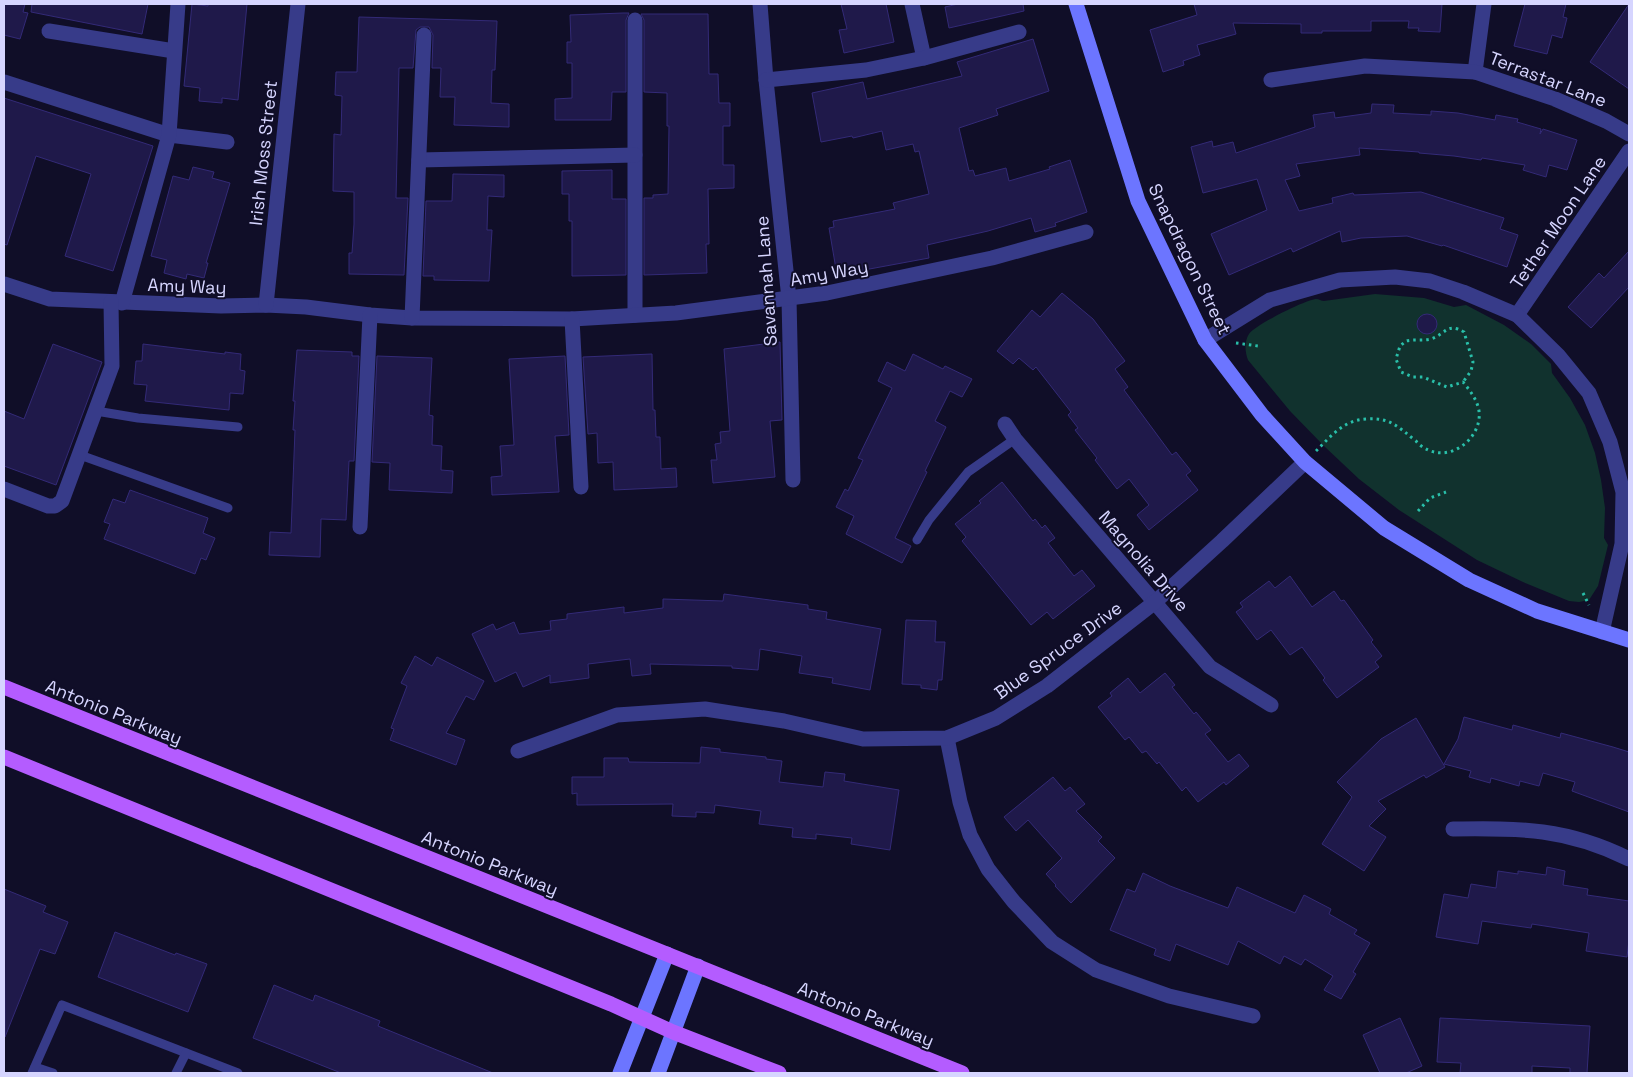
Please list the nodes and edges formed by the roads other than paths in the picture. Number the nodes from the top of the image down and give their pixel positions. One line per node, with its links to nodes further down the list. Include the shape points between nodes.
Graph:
1 (178, 4): 11 (street)
2 (298, 4): 27 (street, Irish Moss Street)
3 (760, 4): 14 (street, Savannah Lane)
4 (912, 4): 12 (street)
5 (1076, 4): 33 (street, Snapdragon Street, via 1138,201)
6 (1484, 4): 13 (street)
7 (635, 20): 21 (street)
8 (49, 31): 11 (street)
9 (1019, 32): 12 (street)
10 (424, 34): 22 (street)
11 (174, 52): 18 (street)
12 (924, 58): 14 (street, via 866,70)
13 (1475, 72): 15 (street, Terrastar Lane, via 1365,66); 17 (street, Terrastar Lane, via 1555,99)
14 (766, 80): 25 (street, Savannah Lane)
15 (1271, 80)
16 (4, 82): 18 (street)
17 (1629, 134)
18 (169, 135): 19 (street); 26 (street)
19 (227, 142)
20 (1629, 151): 30 (street, Tether Moon Lane)
21 (635, 155): 22 (street); 29 (street)
22 (419, 160): 31 (street)
23 (1086, 232): 25 (street, Amy Way, via 919,275)
24 (4, 284): 26 (street, Amy Way, via 50,300)
25 (789, 299): 29 (street, Amy Way); 40 (street, Savannah Lane)
26 (116, 303): 27 (street, Amy Way); 34 (street, via 112,366)
27 (266, 305): 28 (street, Amy Way)
28 (370, 315): 31 (street, Amy Way); 44 (street)
29 (635, 315): 32 (street, Amy Way)
30 (1517, 315): 33 (street, via 1430,281 1395,277 1340,280 1270,300); 47 (street, via 1558,355 1589,393 1612,450 1623,492 1622,544)
31 (412, 318): 32 (street, Amy Way)
32 (572, 319): 41 (street)
33 (1205, 340): 39 (street, Snapdragon Street, via 1262,415)
34 (96, 411): 36 (lane); 38 (street)
35 (1004, 424): 37 (street, Magnolia Drive)
36 (238, 427)
37 (1015, 439): 45 (lane, via 968,472); 46 (street, Magnolia Drive)
38 (80, 455): 42 (street, via 62,501 55,506); 43 (lane)
39 (1305, 462): 46 (street, Blue Spruce Drive); 47 (street, Snapdragon Street, via 1384,528 1469,580 1537,611)
40 (793, 480)
41 (581, 487)
42 (4, 490)
43 (228, 508)
44 (360, 527)
45 (917, 540)
46 (1155, 602): 50 (street, Magnolia Drive, via 1210,667); 51 (street, Blue Spruce Drive, via 1047,686 996,718)
47 (1602, 632): 48 (street, Snapdragon Street)
48 (1629, 640)
49 (4, 687): 56 (main road, Antonio Parkway)
50 (1271, 705)
51 (947, 738): 52 (street, Blue Spruce Drive, via 862,739 784,721 705,709 617,715); 58 (street, via 970,834 988,869 1052,942 1096,970 1169,996)
52 (518, 751)
53 (4, 757): 59 (main road)
54 (1453, 829): 55 (street, via 1519,829 1558,834 1596,844)
55 (1629, 859)
56 (667, 954): 57 (main road, Antonio Parkway); 59 (street)
57 (698, 966): 60 (street); 69 (main road, Antonio Parkway)
58 (1253, 1016)
59 (642, 1018): 60 (main road); 66 (street)
60 (673, 1032): 67 (street); 68 (main road)
61 (186, 1053): 62 (lane, via 62,1005); 64 (lane); 65 (lane)
62 (34, 1070): 63 (lane)
63 (53, 1073)
64 (176, 1073)
65 (238, 1073)
66 (620, 1073)
67 (658, 1073)
68 (779, 1073)
69 (962, 1073)

